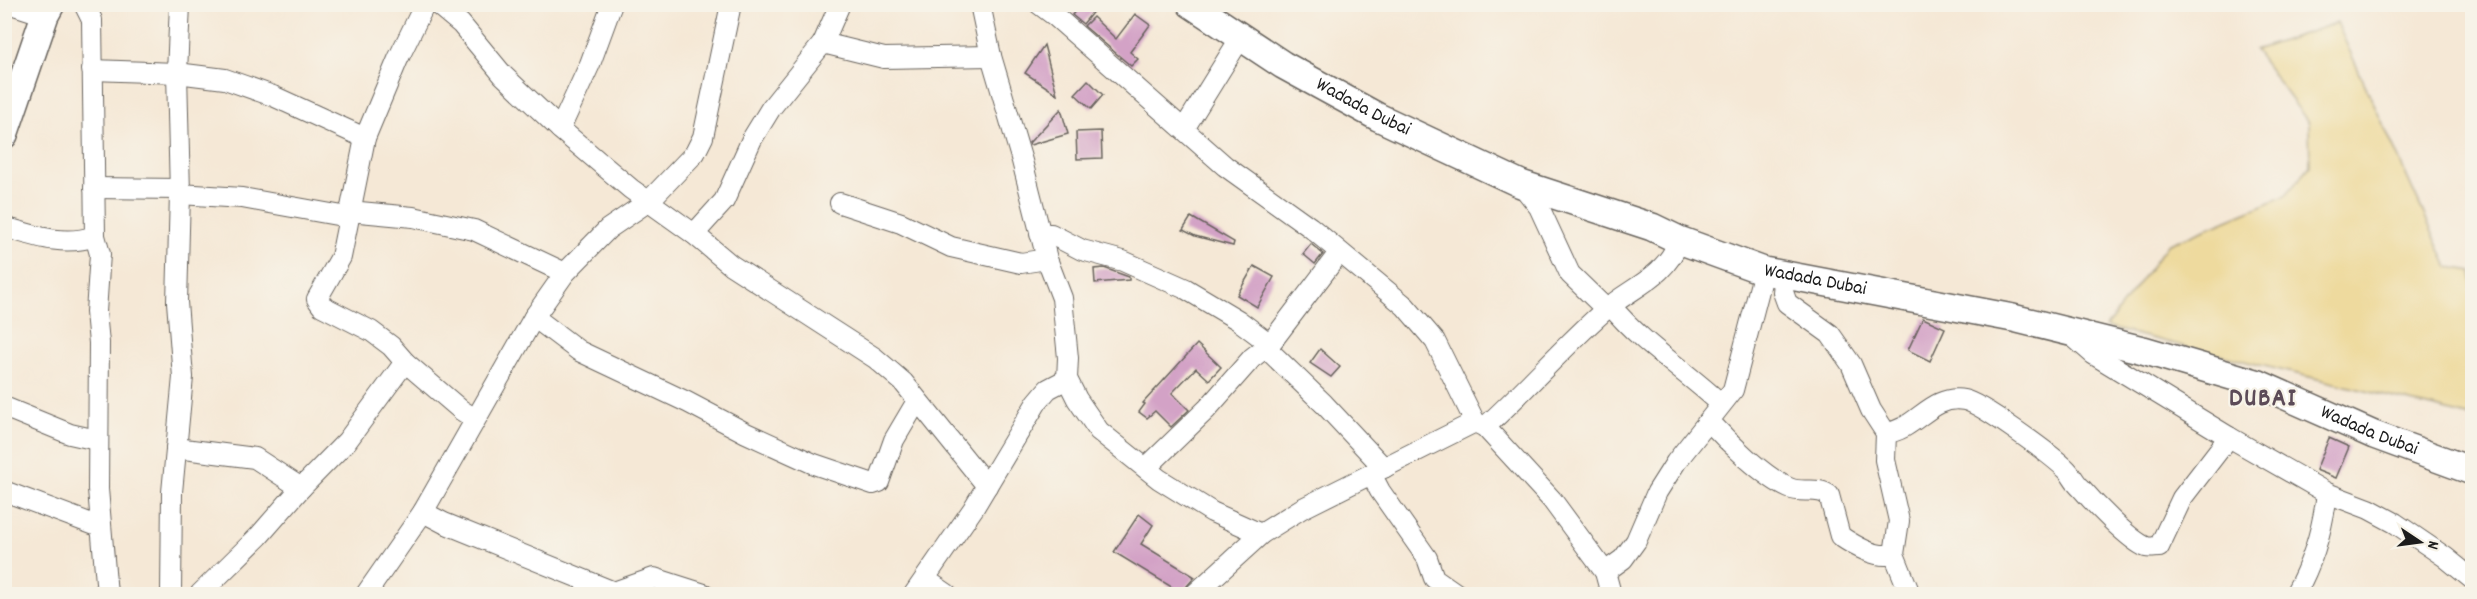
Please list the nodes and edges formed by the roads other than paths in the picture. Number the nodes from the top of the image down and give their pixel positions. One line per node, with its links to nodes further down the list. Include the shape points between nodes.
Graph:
1 (11, 4): 12 (street)
2 (84, 4): 16 (street, via 92,20)
3 (180, 4): 17 (street)
4 (425, 4): 22 (street)
5 (437, 4): 19 (street, via 461,24 503,75)
6 (612, 4): 19 (street)
7 (731, 4): 26 (street, via 703,136 695,153)
8 (840, 4): 14 (street)
9 (980, 4): 15 (street)
10 (1191, 4): 13 (street, Wadada Dubai)
11 (1052, 8): 20 (street)
12 (48, 10): 18 (street)
13 (1240, 37): 20 (street); 23 (street, Wadada Dubai, via 1378,117)
14 (823, 43): 15 (street, via 884,58); 30 (street, via 771,108 724,201)
15 (991, 56): 31 (street)
16 (92, 70): 17 (street); 24 (street)
17 (177, 73): 22 (street, via 246,85); 25 (street)
18 (12, 89): 21 (street)
19 (560, 129): 26 (street)
20 (1184, 129): 34 (street)
21 (4, 135)
22 (365, 138): 28 (street)
23 (1521, 184): 33 (street, Wadada Dubai, via 1643,224); 38 (street, via 1539,207 1570,274)
24 (94, 188): 25 (street); 32 (street)
25 (180, 192): 28 (street); 53 (street, via 177,302 183,378)
26 (649, 201): 30 (street); 36 (street, via 609,229)
27 (840, 203): 35 (street, via 901,223 951,247 1021,262)
28 (348, 214): 36 (street, via 413,217 474,230); 42 (street, via 341,257 317,299 322,306 371,331)
29 (4, 227): 32 (street, via 66,242)
30 (694, 234): 44 (street, via 731,265 875,358)
31 (1040, 234): 35 (street); 41 (street, via 1051,234 1082,250 1123,261 1186,289 1238,320)
32 (95, 236): 52 (street, via 100,254 96,312)
33 (1679, 240): 37 (street, Wadada Dubai); 38 (street, via 1654,277)
34 (1339, 253): 41 (street); 49 (street, via 1405,306 1435,341)
35 (1047, 259): 43 (street, via 1062,298)
36 (565, 273): 39 (street)
37 (1775, 273): 40 (street, Wadada Dubai); 45 (street, via 1732,390); 50 (street, via 1787,303 1830,334 1851,364)
38 (1608, 308): 45 (street); 49 (street, via 1528,388)
39 (534, 317): 44 (street, via 579,351 814,464 873,484 879,482 894,440); 47 (street)
40 (2066, 331): 51 (street, via 2093,354); 56 (street, Wadada Dubai, via 2259,384 2374,435)
41 (1268, 346): 54 (street); 55 (street, via 1324,404)
42 (405, 362): 47 (street); 58 (street, via 348,441)
43 (1067, 379): 54 (street, via 1099,431); 57 (street, via 1048,389 1037,402)
44 (917, 400): 57 (street)
45 (1721, 404): 48 (street)
46 (4, 406): 52 (street, via 70,434)
47 (475, 419): 61 (street)
48 (1709, 421): 64 (street, via 1774,480 1797,491 1820,489 1829,495 1840,536 1873,553); 65 (street, via 1657,492 1636,541 1623,559)
49 (1480, 424): 55 (street); 65 (street, via 1552,500)
50 (1886, 433): 51 (street, via 1905,428 1922,412 1945,401 1964,400 1980,406 2056,461 2147,548 2159,547 2182,498); 64 (street, via 1885,460 1899,521)
51 (2229, 437): 60 (street)
52 (97, 440): 62 (street)
53 (176, 448): 58 (street, via 255,458); 70 (street, via 170,530)
54 (1146, 468): 63 (street, via 1212,512)
55 (1377, 471): 63 (street); 76 (street, via 1427,558 1434,578)
56 (2472, 471)
57 (987, 486): 67 (street)
58 (301, 488): 71 (street)
59 (4, 491): 62 (street)
60 (2327, 493): 66 (street, via 2395,523); 79 (street, via 2312,555)
61 (423, 512): 68 (street); 72 (street)
62 (100, 527): 69 (street)
63 (1261, 534): 75 (street)
64 (1894, 554): 78 (street)
65 (1605, 572): 77 (street)
66 (2472, 579)
67 (920, 587): 74 (street)
68 (613, 593): 73 (street, via 654,578)
69 (107, 594)
70 (171, 594)
71 (200, 594)
72 (366, 594)
73 (704, 594)
74 (948, 594)
75 (1195, 594)
76 (1457, 594)
77 (1611, 594)
78 (1910, 594)
79 (2295, 594)

